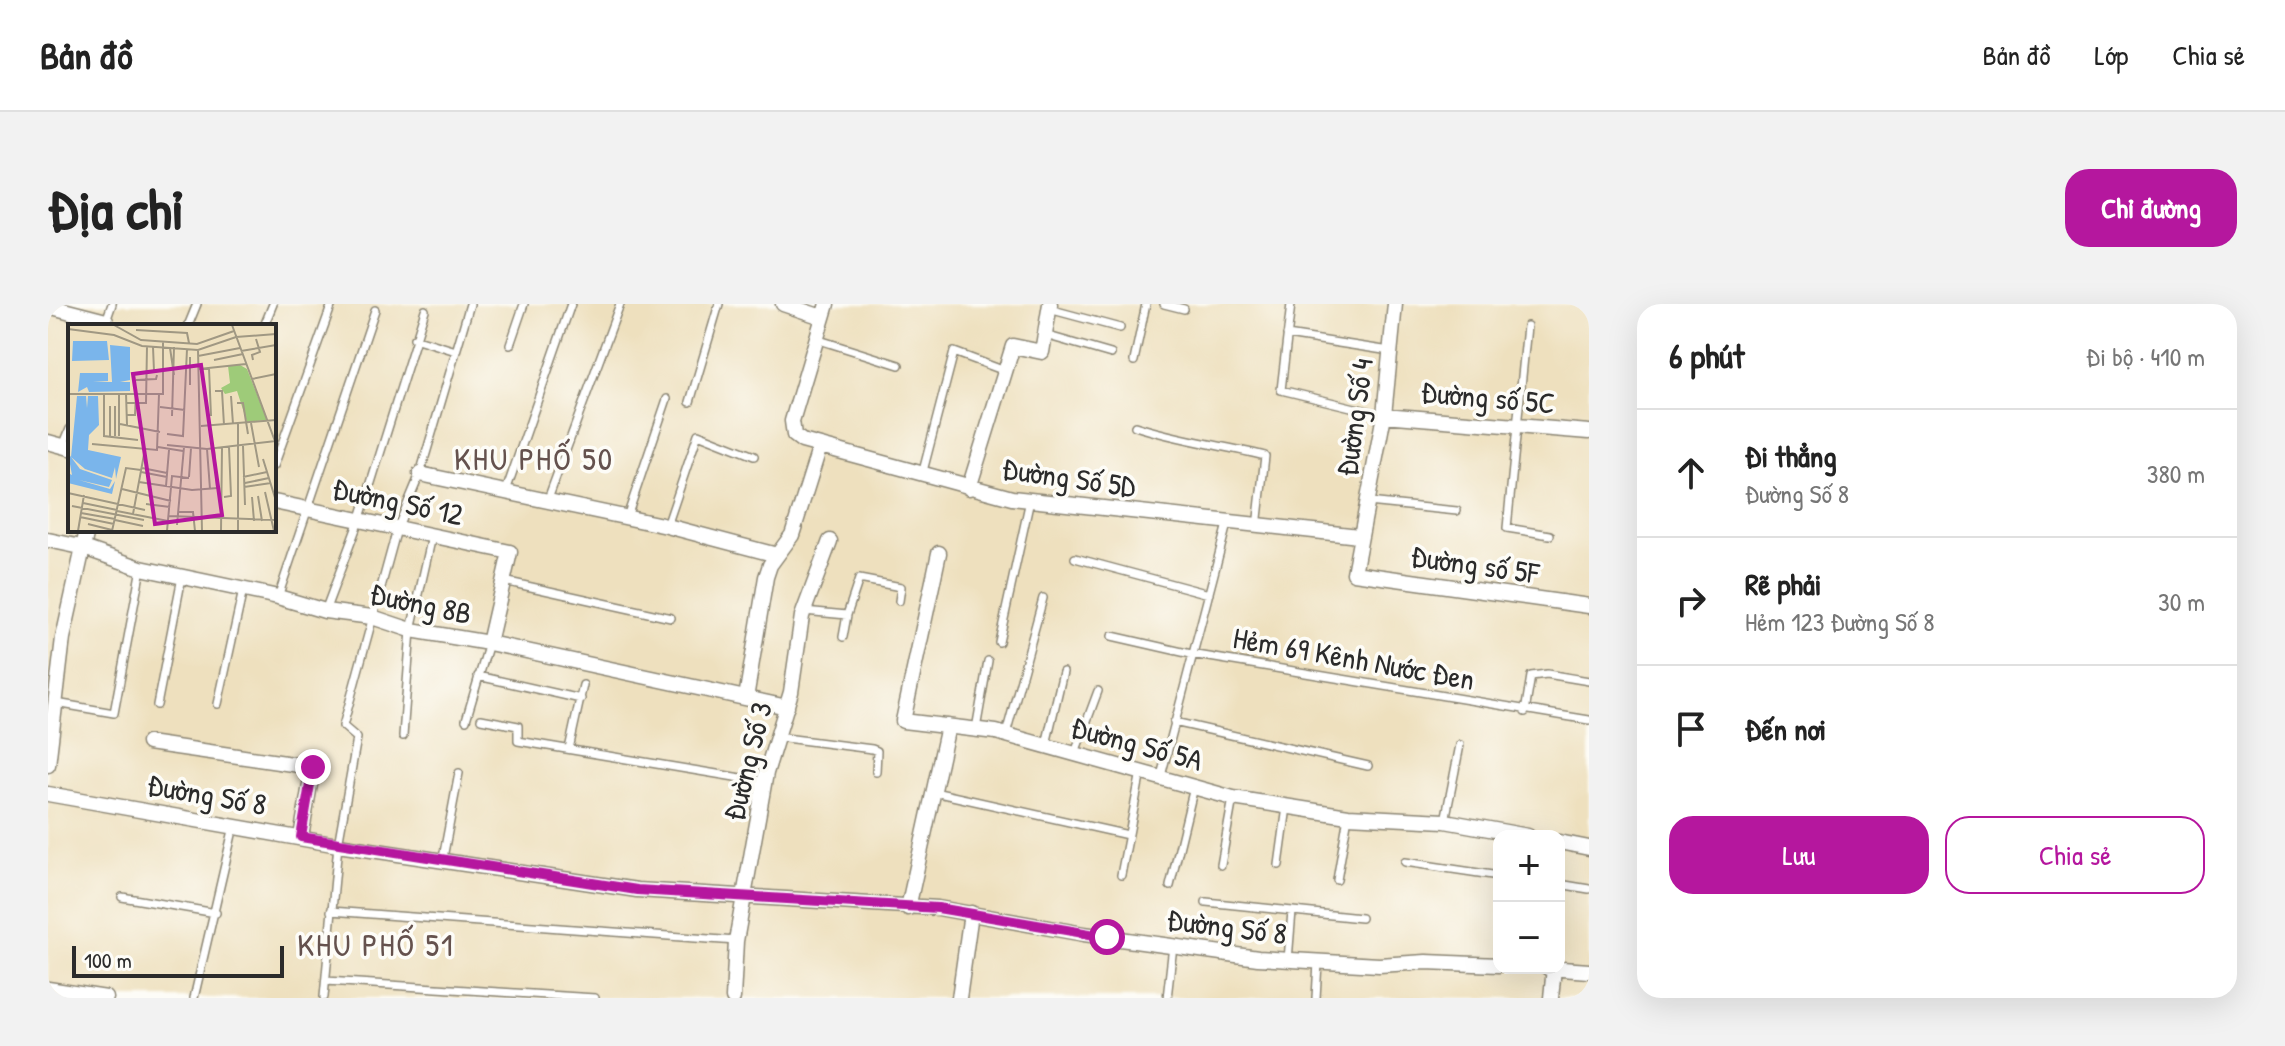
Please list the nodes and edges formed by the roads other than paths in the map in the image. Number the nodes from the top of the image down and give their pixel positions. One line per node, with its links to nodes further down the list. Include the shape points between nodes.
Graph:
1 (112, 304): 21 (lane)
2 (197, 304): 22 (lane)
3 (273, 304): 23 (lane)
4 (332, 304): 47 (lane)
5 (470, 304): 31 (lane)
6 (524, 304): 30 (lane)
7 (571, 304): 51 (lane)
8 (620, 304): 52 (lane)
9 (719, 304): 38 (lane)
10 (783, 304): 20 (street)
11 (1146, 304): 34 (lane)
12 (1164, 304): 17 (lane)
13 (1291, 304): 27 (lane)
14 (1395, 304): 32 (street, Đường Số 4)
15 (48, 306): 21 (street)
16 (1050, 306): 25 (lane); 26 (street)
17 (1184, 309)
18 (375, 310): 56 (lane)
19 (425, 310): 28 (lane)
20 (824, 311): 29 (street)
21 (105, 324)
22 (189, 324)
23 (265, 324)
24 (1527, 326): 40 (lane)
25 (1120, 328)
26 (1045, 335): 33 (lane); 36 (street, via 1042,352 1013,346)
27 (1287, 335): 32 (lane); 39 (lane, via 1281,390)
28 (414, 338): 31 (lane); 59 (lane)
29 (816, 339): 35 (lane); 44 (street, Đường Số 5D, via 792,421 794,435)
30 (510, 345)
31 (456, 351): 48 (lane)
32 (1390, 351): 39 (street, Đường Số 4)
33 (1111, 354)
34 (1134, 361)
35 (899, 365)
36 (1005, 371): 49 (lane, via 954,352); 50 (street)
37 (667, 399): 58 (lane)
38 (690, 402)
39 (1384, 415): 40 (street, Đường số 5C); 55 (street, Đường Số 4)
40 (1516, 423): 42 (street, Đường số 5C); 65 (lane, via 1507,528)
41 (1135, 426): 62 (lane, via 1265,456)
42 (1589, 432)
43 (48, 442): 45 (street)
44 (820, 446): 49 (street, Đường Số 5D); 72 (street, via 792,535)
45 (67, 447)
46 (754, 456): 61 (lane, via 698,434)
47 (276, 460)
48 (420, 474): 51 (street); 63 (lane)
49 (922, 475): 50 (street, Đường Số 5D)
50 (969, 488): 53 (street, Đường Số 5D)
51 (505, 494): 52 (street)
52 (548, 499): 58 (street)
53 (1030, 500): 60 (street, Đường Số 5D); 91 (lane)
54 (276, 502): 56 (street, Đường Số 12)
55 (1367, 502): 57 (lane); 67 (street, Đường Số 4)
56 (306, 508): 59 (street, Đường Số 12); 79 (lane)
57 (1457, 511)
58 (627, 517): 61 (street)
59 (360, 518): 63 (street, Đường Số 12); 83 (lane)
60 (1227, 524): 62 (street, Đường Số 5D); 78 (lane)
61 (667, 526): 72 (street)
62 (1257, 527): 67 (street, Đường Số 5D)
63 (397, 529): 66 (street, Đường Số 12); 86 (lane)
64 (86, 532): 70 (street)
65 (1550, 535)
66 (432, 536): 76 (street, Đường Số 12, via 510,552); 88 (lane)
67 (1359, 536): 82 (street, Đường số 5F, via 1354,573)
68 (48, 540): 70 (street, Đường 8B)
69 (830, 541): 84 (street, Đường Số 3)
70 (81, 547): 74 (street, Đường 8B); 102 (street)
71 (939, 553): 111 (street, Đường Số 5A, via 903,721)
72 (777, 555): 100 (street, via 766,577)
73 (1075, 558): 78 (lane)
74 (141, 568): 75 (street, Đường 8B); 102 (lane, via 114,713)
75 (182, 577): 77 (street, Đường 8B); 104 (lane)
76 (504, 581): 87 (lane); 92 (street)
77 (243, 590): 79 (street, Đường 8B); 103 (lane)
78 (1209, 594): 93 (lane)
79 (278, 597): 83 (street, Đường 8B)
80 (1043, 598): 113 (lane)
81 (899, 601): 85 (lane, via 901,587 859,579)
82 (1589, 606)
83 (325, 611): 86 (street, Đường 8B)
84 (804, 611): 85 (lane); 105 (street, Đường Số 3)
85 (847, 615): 90 (lane)
86 (372, 617): 88 (street, Đường 8B); 140 (lane, via 343,726 357,738)
87 (671, 618)
88 (411, 630): 92 (street, Đường 8B); 114 (lane)
89 (1112, 636): 93 (lane, Hẻm 69 Kênh Nước Đen)
90 (843, 637)
91 (999, 642)
92 (489, 643): 96 (lane); 100 (street, Đường 8B)
93 (1191, 654): 106 (lane, Hẻm 69 Kênh Nước Đen); 110 (lane)
94 (988, 661): 112 (lane)
95 (1063, 672): 117 (lane)
96 (478, 676): 101 (lane); 108 (lane)
97 (1589, 681): 106 (lane, via 1531,676)
98 (583, 685): 101 (lane)
99 (1098, 691): 120 (lane)
100 (746, 698): 105 (street, Đường 8B)
101 (581, 699): 119 (lane)
102 (52, 703): 121 (street)
103 (218, 704)
104 (157, 705)
105 (787, 707): 115 (street, Đường Số 3)
106 (1525, 712): 109 (lane, Hẻm 69 Kênh Nước Đen)
107 (481, 719): 119 (lane, via 518,726 518,741)
108 (466, 720)
109 (1589, 720)
110 (1174, 722): 122 (lane); 126 (lane)
111 (948, 726): 112 (street, Đường Số 5A); 129 (street)
112 (976, 729): 113 (street, Đường Số 5A)
113 (1006, 734): 117 (street, Đường Số 5A)
114 (403, 736)
115 (777, 737): 124 (lane, via 872,749 877,751); 127 (street, Đường Số 3)
116 (148, 743): 138 (street, via 313,767)
117 (1046, 745): 120 (street, Đường Số 5A)
118 (1460, 745): 134 (lane)
119 (569, 749): 127 (lane)
120 (1075, 753): 123 (street, Đường Số 5A)
121 (48, 765)
122 (1368, 766)
123 (1141, 770): 126 (street, Đường Số 5A); 137 (lane)
124 (876, 772)
125 (459, 773): 142 (lane)
126 (1161, 776): 128 (street, Đường Số 5A)
127 (765, 782): 152 (street, Đường Số 3)
128 (1194, 785): 131 (street, Đường Số 5A); 150 (lane)
129 (932, 791): 137 (lane); 155 (street)
130 (48, 794): 135 (street, Đường Số 8)
131 (1233, 798): 132 (street, Đường Số 5A); 144 (lane)
132 (1287, 807): 133 (street, Đường Số 5A); 145 (lane)
133 (1348, 816): 134 (street, Đường Số 5A); 148 (lane)
134 (1445, 821): 136 (street, Đường Số 5A)
135 (234, 826): 138 (street, Đường Số 8); 158 (lane)
136 (1495, 830)
137 (1128, 835): 146 (lane)
138 (301, 837): 140 (street, Đường Số 8)
139 (1565, 843): 141 (street)
140 (338, 845): 142 (street, Đường Số 8); 156 (lane)
141 (1589, 848)
142 (443, 858): 152 (street, Đường Số 8, via 637,890)
143 (1405, 862): 147 (lane)
144 (1221, 865)
145 (1279, 865)
146 (1121, 875)
147 (1493, 875)
148 (1337, 880)
149 (1565, 885): 151 (lane)
150 (1170, 886)
151 (1589, 889)
152 (744, 895): 155 (street, Đường Số 8); 161 (street, Đường Số 3)
153 (122, 897): 158 (lane)
154 (1206, 902): 157 (lane)
155 (908, 908): 159 (street, Đường Số 8)
156 (331, 911): 161 (lane); 169 (lane)
157 (1292, 911): 160 (lane); 163 (lane)
158 (216, 913): 173 (lane)
159 (971, 913): 162 (street, Đường Số 8); 176 (street)
160 (1361, 918)
161 (736, 941): 175 (street, Đường Số 3)
162 (1173, 946): 163 (street, Đường Số 8); 177 (lane)
163 (1288, 960): 164 (street, Đường Số 8)
164 (1318, 962): 165 (street, Đường Số 8); 178 (lane)
165 (1493, 965)
166 (1565, 969): 167 (street)
167 (1589, 971)
168 (1553, 974): 179 (street)
169 (326, 981): 171 (lane); 174 (lane)
170 (48, 989): 172 (street)
171 (324, 997)
172 (106, 998)
173 (194, 998)
174 (595, 998)
175 (733, 998)
176 (959, 998)
177 (1167, 998)
178 (1316, 998)
179 (1551, 998)

